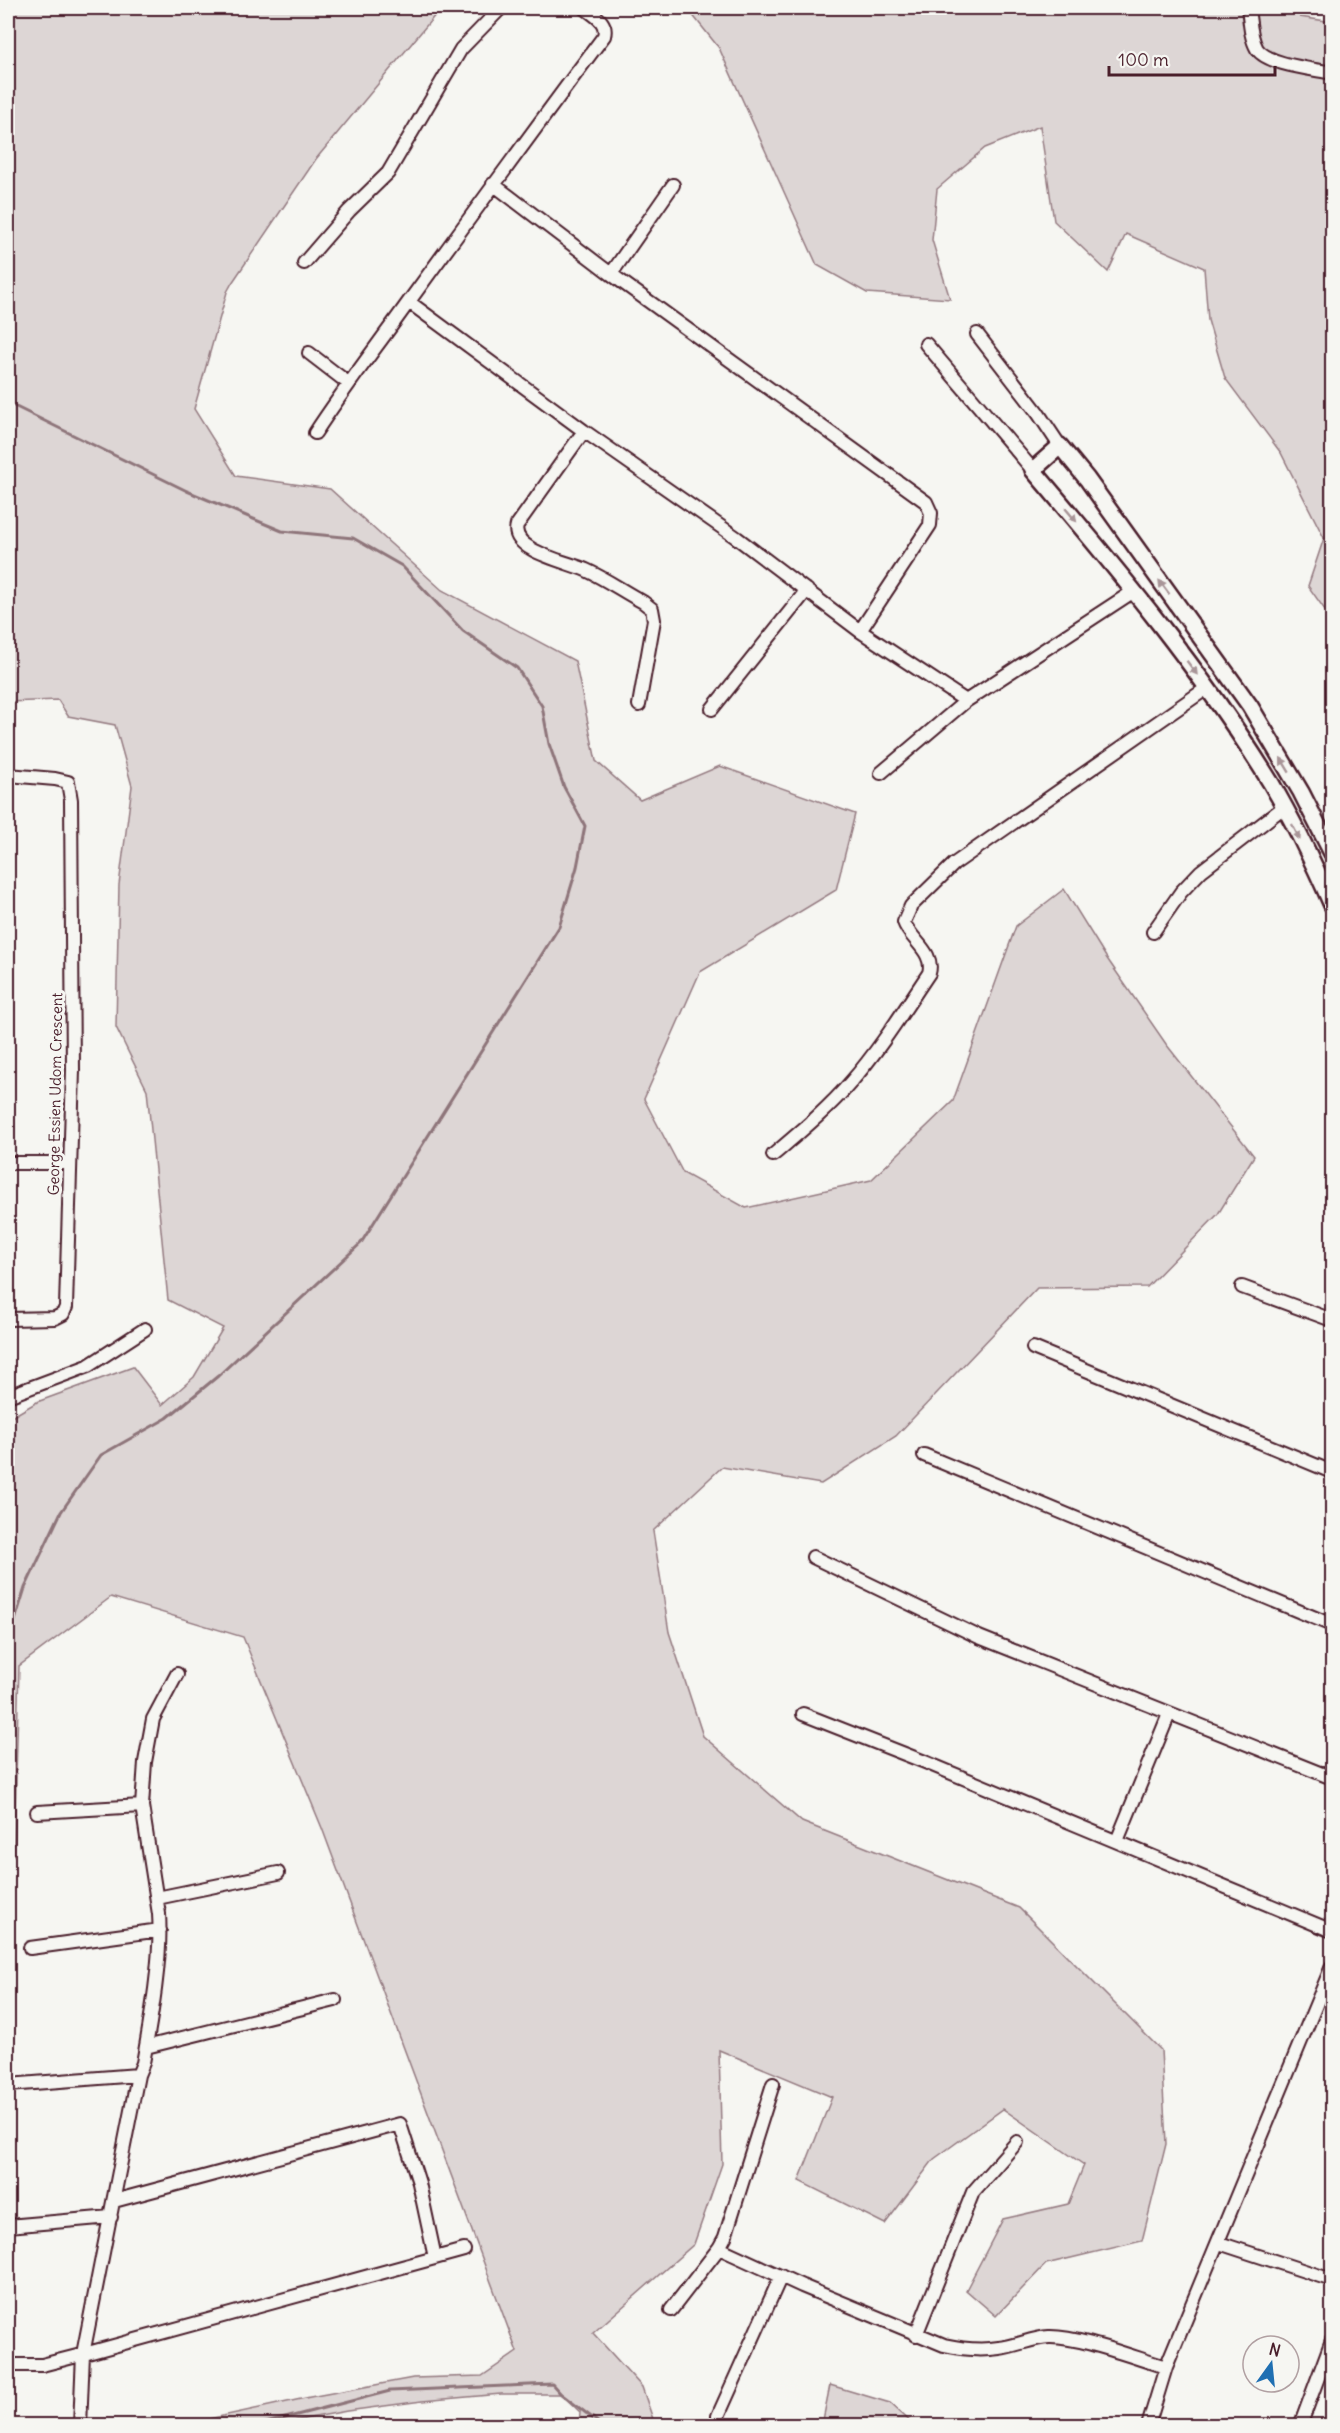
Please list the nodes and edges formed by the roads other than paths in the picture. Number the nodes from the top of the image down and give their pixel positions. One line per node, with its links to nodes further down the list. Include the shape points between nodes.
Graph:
1 (501, 8): 7 (street, via 460,49 388,174)
2 (585, 8): 5 (street, via 602,21 604,36)
3 (1248, 8): 4 (street, via 1258,51 1277,62)
4 (1332, 73)
5 (493, 184): 8 (street); 9 (street)
6 (673, 185): 8 (street)
7 (304, 263)
8 (611, 274): 20 (street, via 926,502 931,513 930,525)
9 (409, 302): 13 (street); 14 (street)
10 (977, 334): 16 (street)
11 (926, 345): 17 (street)
12 (309, 353): 13 (street)
13 (348, 383): 15 (street)
14 (584, 431): 18 (street); 23 (street, via 515,531 524,543 550,558 584,569 652,609 654,620)
15 (315, 433)
16 (1060, 446): 17 (street); 28 (street, one-way to 16, via 1250,706)
17 (1033, 470): 19 (street, one-way to 19)
18 (807, 590): 20 (street); 24 (street)
19 (1134, 591): 21 (street, one-way to 21); 22 (street)
20 (860, 631): 22 (street)
21 (1207, 688): 27 (street); 31 (street, via 954,864 911,906 904,922 928,956 928,973 851,1082)
22 (966, 701): 25 (street)
23 (639, 705)
24 (712, 709)
25 (881, 773)
26 (8, 776): 33 (street, George Essien Udom Crescent, via 68,782 71,800 73,1070)
27 (1284, 807): 29 (street, one-way to 29); 30 (street, via 1200,871)
28 (1332, 854)
29 (1332, 905)
30 (1154, 932)
31 (773, 1155)
32 (8, 1163): 33 (street)
33 (69, 1163): 35 (street, George Essien Udom Crescent, via 63,1314 55,1318)
34 (1242, 1287): 36 (street)
35 (8, 1319)
36 (1332, 1320)
37 (145, 1329): 39 (street, via 88,1366)
38 (1033, 1348): 41 (street)
39 (8, 1396)
40 (924, 1455): 43 (street)
41 (1332, 1472)
42 (813, 1557): 46 (street, via 979,1637)
43 (1332, 1625)
44 (177, 1674): 48 (street, via 153,1719)
45 (803, 1714): 50 (street)
46 (1169, 1714): 47 (street); 50 (street)
47 (1332, 1778)
48 (142, 1806): 49 (street); 52 (street)
49 (37, 1812)
50 (1117, 1841): 54 (street)
51 (278, 1873): 52 (street)
52 (157, 1898): 53 (street)
53 (160, 1930): 55 (street); 58 (street)
54 (1332, 1931)
55 (30, 1948)
56 (1332, 1966): 66 (street)
57 (335, 2000): 58 (street)
58 (146, 2047): 59 (street)
59 (138, 2075): 61 (street); 63 (street)
60 (773, 2084): 67 (street)
61 (8, 2085)
62 (1017, 2142): 73 (street, via 972,2192)
63 (114, 2201): 64 (street); 69 (street, via 400,2124 419,2183)
64 (111, 2217): 65 (street); 75 (street)
65 (8, 2226)
66 (1219, 2243): 71 (street); 77 (street)
67 (719, 2248): 70 (street); 72 (street)
68 (464, 2250): 75 (street)
69 (434, 2253)
70 (781, 2276): 73 (street); 78 (street)
71 (1332, 2280)
72 (671, 2310)
73 (916, 2335): 77 (street, via 968,2350 1000,2348 1050,2337 1068,2339)
74 (1332, 2340): 81 (street)
75 (83, 2354): 76 (street, via 42,2365); 79 (street)
76 (8, 2365)
77 (1166, 2367): 80 (street)
78 (718, 2416)
79 (80, 2426)
80 (1148, 2426)
81 (1300, 2426)

